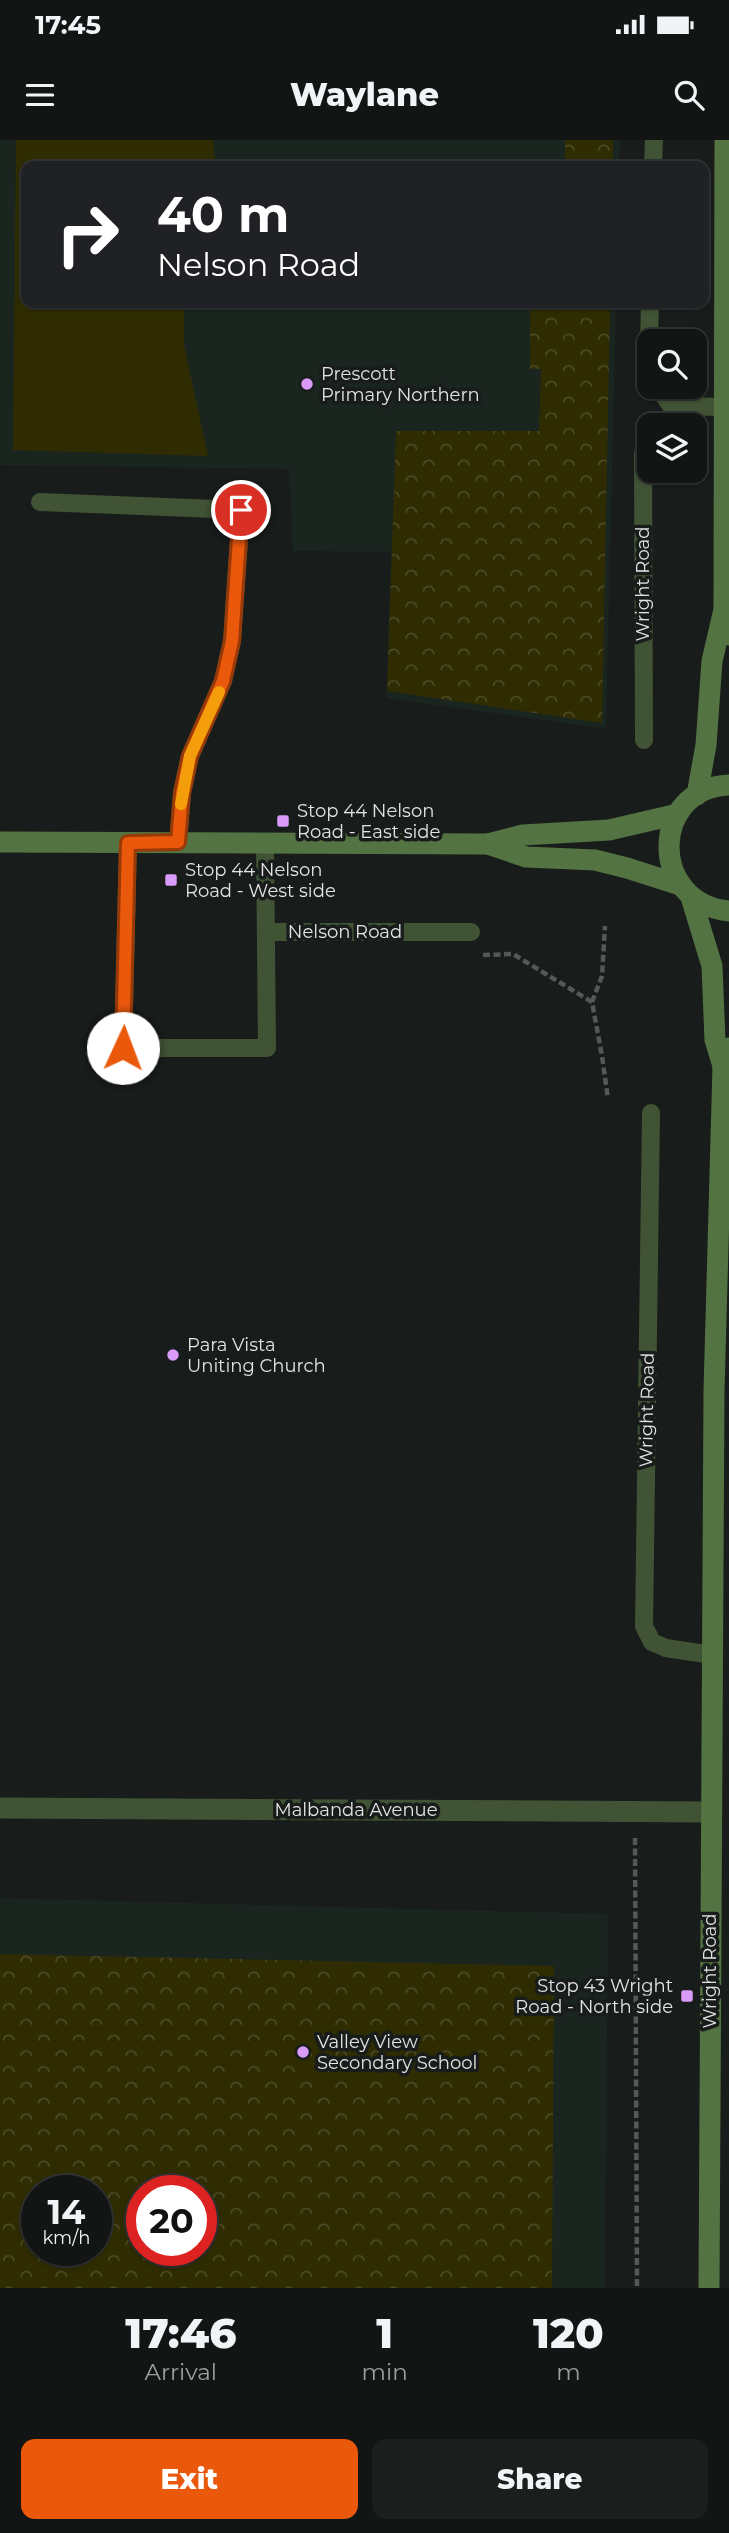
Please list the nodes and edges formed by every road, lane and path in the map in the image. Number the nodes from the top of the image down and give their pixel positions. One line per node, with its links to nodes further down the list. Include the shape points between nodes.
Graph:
1 (654, 140): 3 (lane)
2 (725, 140): 8 (main road)
3 (653, 161)
4 (650, 308): 5 (lane)
5 (649, 329)
6 (666, 399): 7 (lane)
7 (671, 406): 8 (lane); 9 (lane, Wright Road)
8 (723, 407): 12 (main road)
9 (660, 413)
10 (643, 483): 14 (lane, Wright Road)
11 (40, 502): 19 (lane, via 241,510 232,641 223,681 190,756)
12 (724, 610): 13 (main road); 16 (main road, via 712,661)
13 (729, 635)
14 (644, 740)
15 (729, 785): 16 (main road)
16 (697, 795): 17 (main road)
17 (678, 814): 22 (main road, via 609,830 523,835); 23 (main road, Wright Road, via 668,855)
18 (0, 842): 20 (main road)
19 (178, 842): 20 (main road); 21 (main road)
20 (128, 843): 26 (lane, via 123,1048 267,1048)
21 (265, 844): 22 (main road); 26 (lane, Nelson Road)
22 (488, 844): 23 (main road, via 526,857 608,863)
23 (685, 891): 24 (main road, via 708,906); 30 (main road, Wright Road, via 712,966 715,1040)
24 (729, 911)
25 (605, 926): 29 (path, via 602,976)
26 (267, 932): 27 (lane, Nelson Road)
27 (471, 932)
28 (471, 956): 29 (path, via 513,954)
29 (592, 1002): 31 (path)
30 (726, 1057): 33 (main road, Wright Road)
31 (608, 1099)
32 (651, 1113): 34 (lane, Wright Road, via 644,1626 652,1642 659,1645)
33 (721, 1391): 34 (main road, Wright Road)
34 (712, 1655): 36 (main road, Wright Road)
35 (0, 1808): 36 (street, Malbanda Avenue)
36 (711, 1812): 39 (main road, Wright Road)
37 (635, 1830): 38 (path)
38 (637, 2288)
39 (709, 2288)

